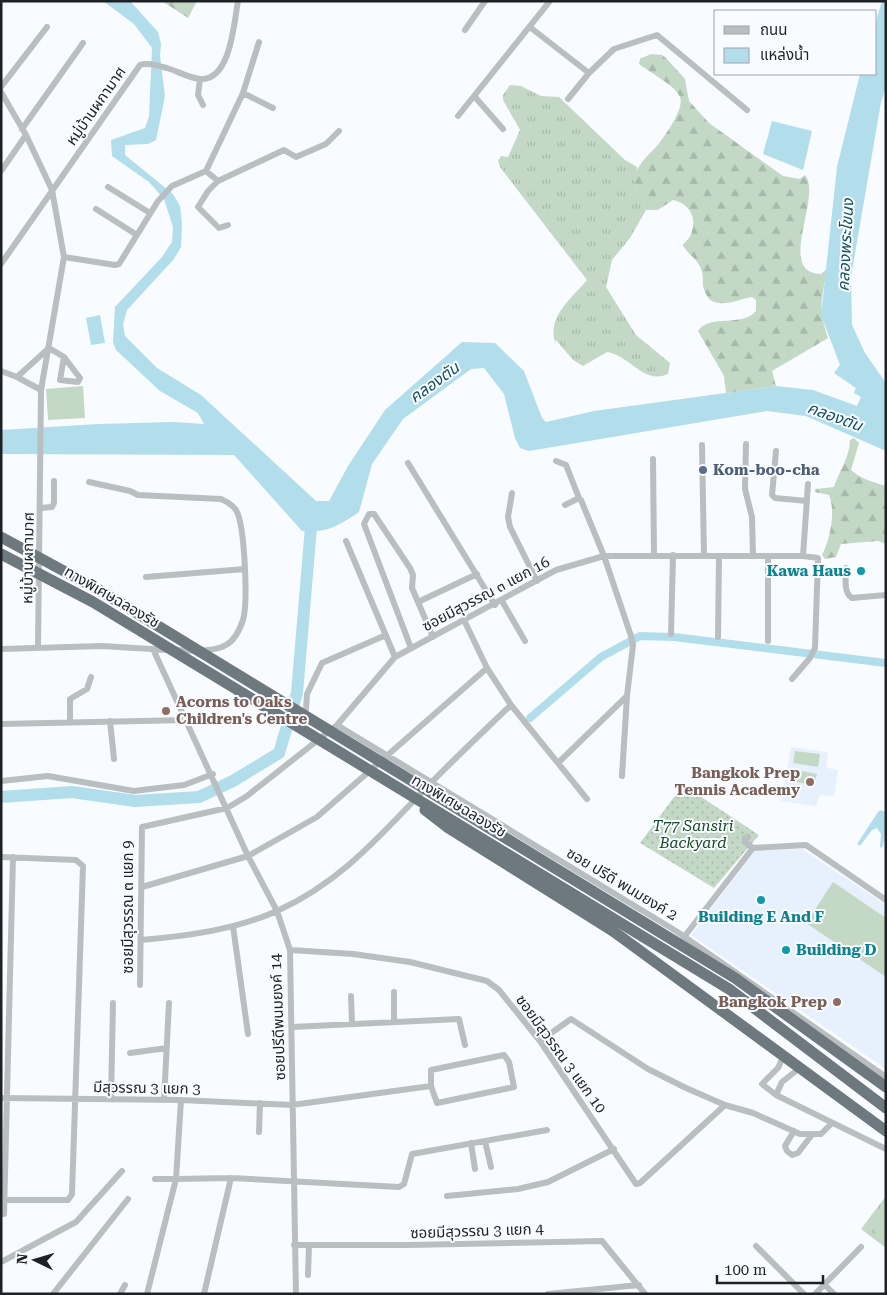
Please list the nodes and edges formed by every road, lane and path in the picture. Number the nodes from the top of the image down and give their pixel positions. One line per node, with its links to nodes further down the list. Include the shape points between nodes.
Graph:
1 (238, 1): 10 (street, via 230,48 223,64 215,74)
2 (485, 1): 6 (street)
3 (550, 1): 5 (street)
4 (47, 27): 11 (street)
5 (531, 28): 9 (street); 14 (street)
6 (465, 30)
7 (259, 42): 13 (street)
8 (83, 43): 22 (street)
9 (589, 73): 15 (street); 18 (street, via 614,49 657,35)
10 (200, 79): 16 (street, via 198,95); 27 (street, หมู่บ้านผกามาศ, via 171,69 140,65)
11 (1, 87)
12 (1, 92): 22 (street)
13 (243, 93): 17 (street); 23 (street)
14 (475, 97): 19 (street); 20 (street)
15 (568, 99)
16 (203, 105)
17 (273, 108)
18 (747, 110)
19 (458, 116)
20 (503, 130)
21 (339, 131): 25 (street, via 326,144 296,157 287,150 281,151)
22 (24, 132): 24 (street); 27 (street)
23 (206, 171): 25 (street); 29 (street, via 172,186)
24 (1, 172)
25 (218, 181): 30 (street, via 198,207 219,228)
26 (108, 187): 29 (street)
27 (52, 190): 32 (street); 33 (street, หมู่บ้านผกามาศ)
28 (96, 210): 31 (street)
29 (150, 212): 31 (street)
30 (228, 225)
31 (137, 235): 32 (street, via 122,262 116,265)
32 (64, 257): 34 (street)
33 (1, 264)
34 (48, 348): 35 (street); 37 (street); 38 (street, หมู่บ้านผกามาศ)
35 (64, 357)
36 (1, 371): 37 (street)
37 (17, 378): 38 (street)
38 (41, 390): 52 (street, หมู่บ้านผกามาศ)
39 (746, 444): 61 (street, via 745,489 752,517)
40 (702, 445): 58 (street)
41 (776, 451): 50 (street, via 772,495)
42 (653, 459): 56 (street)
43 (556, 461): 49 (street, via 566,465)
44 (408, 463): 66 (street)
45 (54, 481): 52 (street, via 54,503 52,507)
46 (89, 482): 65 (street, via 138,495 201,496 230,503 240,523)
47 (808, 484): 50 (street)
48 (512, 493): 68 (street, via 508,517 510,527)
49 (579, 498): 51 (street); 59 (street)
50 (807, 501): 63 (street)
51 (565, 505)
52 (41, 508): 80 (street, หมู่บ้านผกามาศ)
53 (1, 537): 133 (highway, ทางพิเศษฉลองรัช, bridge, via 99,590 726,973)
54 (346, 541): 75 (street)
55 (1, 554): 99 (highway, ทางพิเศษฉลองรัช, bridge, via 93,602)
56 (654, 555): 57 (street, ซอยมีสุวรรณ ๓ แยก 16); 59 (street, ซอยมีสุวรรณ ๓ แยก 16)
57 (673, 555): 58 (street, ซอยมีสุวรรณ ๓ แยก 16); 74 (street)
58 (704, 555): 60 (street, ซอยมีสุวรรณ ๓ แยก 16)
59 (604, 556): 68 (street, ซอยมีสุวรรณ ๓ แยก 16, via 556,570); 88 (street, via 633,645)
60 (719, 556): 61 (street, ซอยมีสุวรรณ ๓ แยก 16); 77 (street)
61 (753, 556): 62 (street, ซอยมีสุวรรณ ๓ แยก 16)
62 (768, 556): 63 (street, ซอยมีสุวรรณ ๓ แยก 16); 79 (street)
63 (803, 556): 87 (street, via 817,558 820,562 815,648)
64 (846, 568): 69 (street, via 848,596)
65 (245, 569): 67 (street); 83 (street, via 244,618 234,638 216,648)
66 (477, 574): 71 (street); 72 (street)
67 (146, 577)
68 (537, 581): 70 (street, ซอยมีสุวรรณ ๓ แยก 16)
69 (886, 596)
70 (502, 601): 72 (street, ซอยมีสุวรรณ ๓ แยก 16); 78 (street)
71 (418, 602): 76 (street); 81 (street, via 412,588 410,568 374,514 369,514 364,524)
72 (495, 605): 73 (street, ซอยมีสุวรรณ ๓ แยก 16)
73 (464, 620): 76 (street, ซอยมีสุวรรณ ๓ แยก 16); 85 (street)
74 (671, 634)
75 (386, 635): 84 (street); 90 (street, via 322,663 307,694)
76 (433, 637): 81 (street, ซอยมีสุวรรณ ๓ แยก 16)
77 (718, 637)
78 (525, 641)
79 (768, 641)
80 (38, 648): 82 (street); 83 (street, via 102,646)
81 (411, 648): 84 (street, ซอยมีสุวรรณ ๓ แยก 16)
82 (1, 649)
83 (154, 649): 91 (street, ซอยปรีดีพนมยงค์ 14)
84 (395, 657): 95 (street, ซอยมีสุวรรณ ๓ แยก 16)
85 (488, 668): 89 (street); 96 (street)
86 (91, 677): 93 (street, via 87,689 70,700)
87 (792, 680)
88 (628, 696): 98 (street); 101 (street)
89 (512, 705): 98 (street); 103 (street)
90 (306, 709)
91 (187, 720): 92 (street); 100 (street, ซอยปรีดีพนมยงค์ 14)
92 (110, 721): 93 (street); 97 (street)
93 (70, 722): 94 (street)
94 (1, 724)
95 (336, 725): 96 (street, ซอย ปรีดี พนมยงค์ 2); 105 (street, ซอยมีสุวรรณ ๓ แยก 16, via 271,778)
96 (387, 756): 103 (street, ซอย ปรีดี พนมยงค์ 2); 106 (street, via 317,816)
97 (114, 759)
98 (558, 763): 104 (street)
99 (369, 769): 129 (highway, bridge, via 447,827 613,931); 143 (highway, ทางพิเศษฉลองรัช, bridge, via 729,989)
100 (212, 774): 102 (street, via 184,785 134,791 48,776); 105 (street, ซอยปรีดีพนมยงค์ 14)
101 (622, 776)
102 (1, 781)
103 (430, 784): 111 (street, via 368,850 341,872); 113 (street, ซอย ปรีดี พนมยงค์ 2)
104 (587, 799)
105 (227, 808): 106 (street, ซอยปรีดีพนมยงค์ 14); 109 (street, ซอยมีสุวรรณ ๓ แยก 9, via 142,827)
106 (248, 856): 109 (street); 111 (street, ซอยปรีดีพนมยงค์ 14)
107 (1, 857): 108 (street)
108 (13, 857): 135 (street); 136 (street, via 76,860 83,866)
109 (142, 886): 114 (street, ซอยมีสุวรรณ ๓ แยก 9)
110 (886, 900): 113 (street, via 806,844 751,846)
111 (276, 911): 112 (street); 115 (street, ซอยปรีดีพนมยงค์ 14)
112 (233, 926): 114 (street, via 186,936); 124 (street)
113 (684, 937): 131 (street, ซอย ปรีดี พนมยงค์ 2)
114 (141, 940): 116 (street, ซอยมีสุวรรณ ๓ แยก 9)
115 (290, 950): 123 (street, ซอยปรีดีพนมยงค์ 14); 125 (street, ซอยมีสุวรรณ 3 แยก 10, via 410,962 488,981)
116 (140, 985)
117 (394, 992): 121 (street)
118 (351, 996): 122 (street)
119 (114, 1003): 137 (street)
120 (169, 1003): 127 (street)
121 (394, 1022): 122 (street); 126 (street, via 459,1019)
122 (352, 1024): 123 (street)
123 (292, 1027): 141 (street, ซอยปรีดีพนมยงค์ 14)
124 (248, 1034)
125 (540, 1041): 142 (street, via 571,1019 667,1079); 152 (street, ซอยมีสุวรรณ 3 แยก 10)
126 (465, 1045)
127 (167, 1048): 128 (street); 138 (street)
128 (130, 1053)
129 (784, 1055): 130 (highway); 134 (street, via 778,1068 762,1084)
130 (800, 1067): 134 (street, via 782,1082); 147 (highway)
131 (886, 1077)
132 (431, 1086): 132 (street, via 431,1070 504,1055 515,1084 512,1089 440,1104); 141 (street, มีสุวรรณ 3 แยก 3)
133 (886, 1087)
134 (776, 1095): 144 (street)
135 (4, 1098): 136 (street, มีสุวรรณ 3 แยก 3); 163 (street)
136 (77, 1099): 137 (street, มีสุวรรณ 3 แยก 3); 163 (street, via 71,1198)
137 (112, 1099): 138 (street, มีสุวรรณ 3 แยก 3)
138 (164, 1100): 139 (street, มีสุวรรณ 3 แยก 3)
139 (181, 1100): 140 (street, มีสุวรรณ 3 แยก 3); 157 (street)
140 (260, 1103): 141 (street, มีสุวรรณ 3 แยก 3); 148 (street)
141 (292, 1105): 160 (street, ซอยปรีดีพนมยงค์ 14)
142 (725, 1105): 146 (street, via 754,1113); 152 (street, ซอยมีสุวรรณ 3 แยก 10, via 640,1183 633,1182)
143 (886, 1108)
144 (831, 1124): 149 (street, via 821,1134); 153 (street)
145 (547, 1130): 150 (street)
146 (794, 1131): 149 (street); 149 (street, via 785,1146 792,1155 798,1154)
147 (886, 1131)
148 (259, 1132)
149 (810, 1136)
150 (485, 1141): 151 (street); 154 (street)
151 (471, 1143): 155 (street); 160 (street, via 412,1154 404,1184 399,1187)
152 (614, 1149): 161 (street, via 548,1182 518,1189)
153 (886, 1150)
154 (491, 1167)
155 (475, 1169)
156 (122, 1171): 169 (street, via 76,1222)
157 (176, 1178): 158 (street); 159 (street); 177 (street)
158 (231, 1178): 160 (street); 178 (street)
159 (155, 1179)
160 (292, 1181): 165 (street, ซอยปรีดีพนมยงค์ 14)
161 (447, 1196)
162 (128, 1199): 175 (street)
163 (4, 1200): 164 (street)
164 (4, 1214)
165 (294, 1245): 166 (street, ซอยมีสุวรรณ 3 แยก 4); 179 (street, ซอยปรีดีพนมยงค์ 14)
166 (309, 1245): 170 (street); 173 (street, ซอยมีสุวรรณ 3 แยก 4, via 602,1240)
167 (756, 1246): 182 (street)
168 (861, 1247): 171 (street)
169 (1, 1262)
170 (308, 1274)
171 (824, 1284): 183 (street); 184 (street)
172 (125, 1285): 176 (street)
173 (639, 1285): 174 (street); 181 (street)
174 (558, 1293): 180 (street)
175 (53, 1294)
176 (120, 1294)
177 (147, 1294)
178 (204, 1294)
179 (296, 1294)
180 (548, 1294)
181 (645, 1294)
182 (804, 1294)
183 (815, 1294)
184 (834, 1294)

